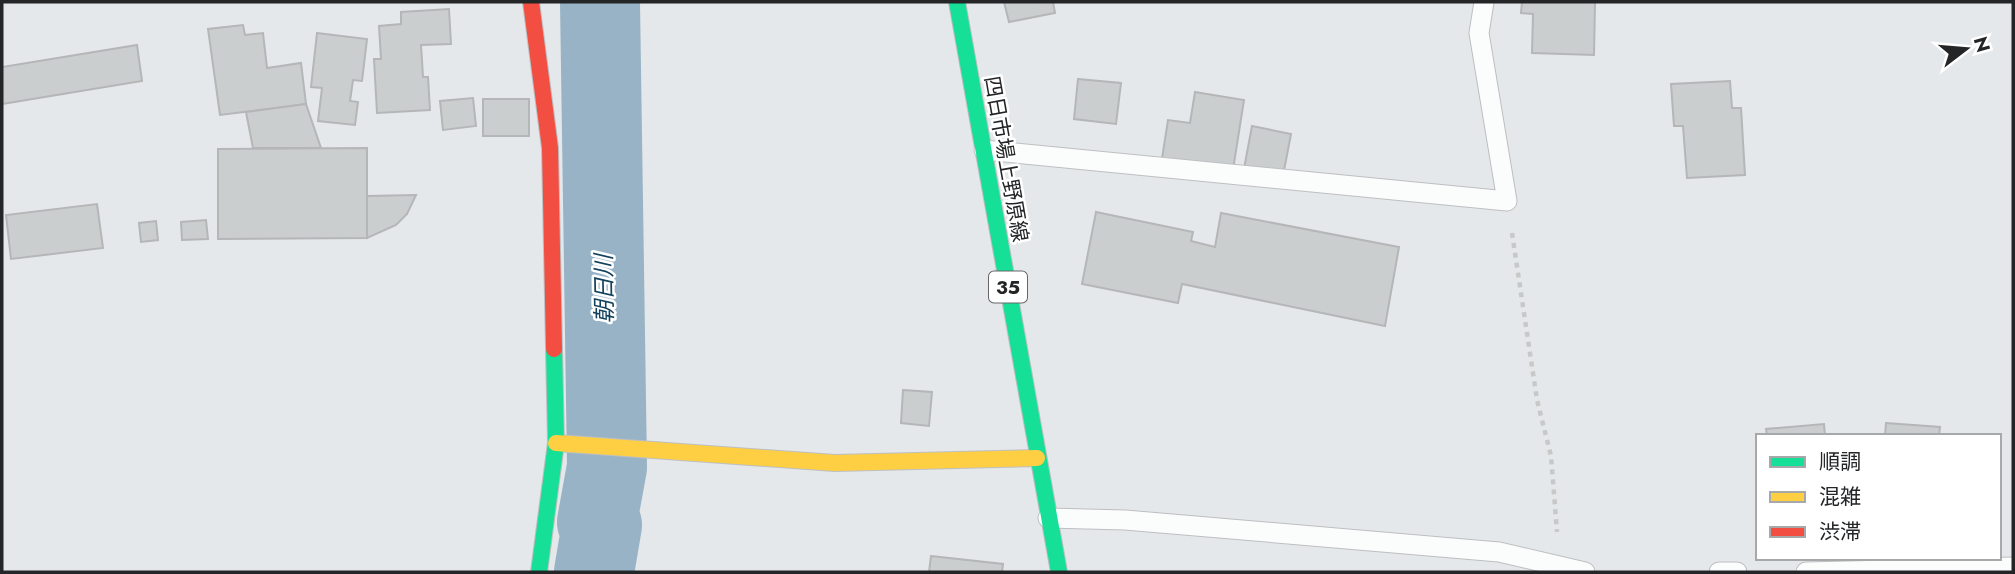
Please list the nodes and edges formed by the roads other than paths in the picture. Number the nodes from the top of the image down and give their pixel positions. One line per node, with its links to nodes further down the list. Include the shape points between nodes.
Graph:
1 (531, 2): 5 (street, via 550,148)
2 (957, 2): 4 (street, 四日市場上野原線 / 35)
3 (1484, 2): 4 (lane, via 1479,33 1507,201)
4 (984, 150): 6 (street, 四日市場上野原線 / 35)
5 (556, 443): 6 (street, via 835,463); 9 (street)
6 (1037, 458): 7 (street, 四日市場上野原線 / 35)
7 (1048, 518): 10 (street, 四日市場上野原線 / 35); 11 (lane, via 1125,520 1499,552)
8 (2013, 567): 14 (lane)
9 (539, 572)
10 (1059, 572)
11 (1585, 572)
12 (1719, 572): 13 (lane)
13 (1737, 572)
14 (1806, 572)

